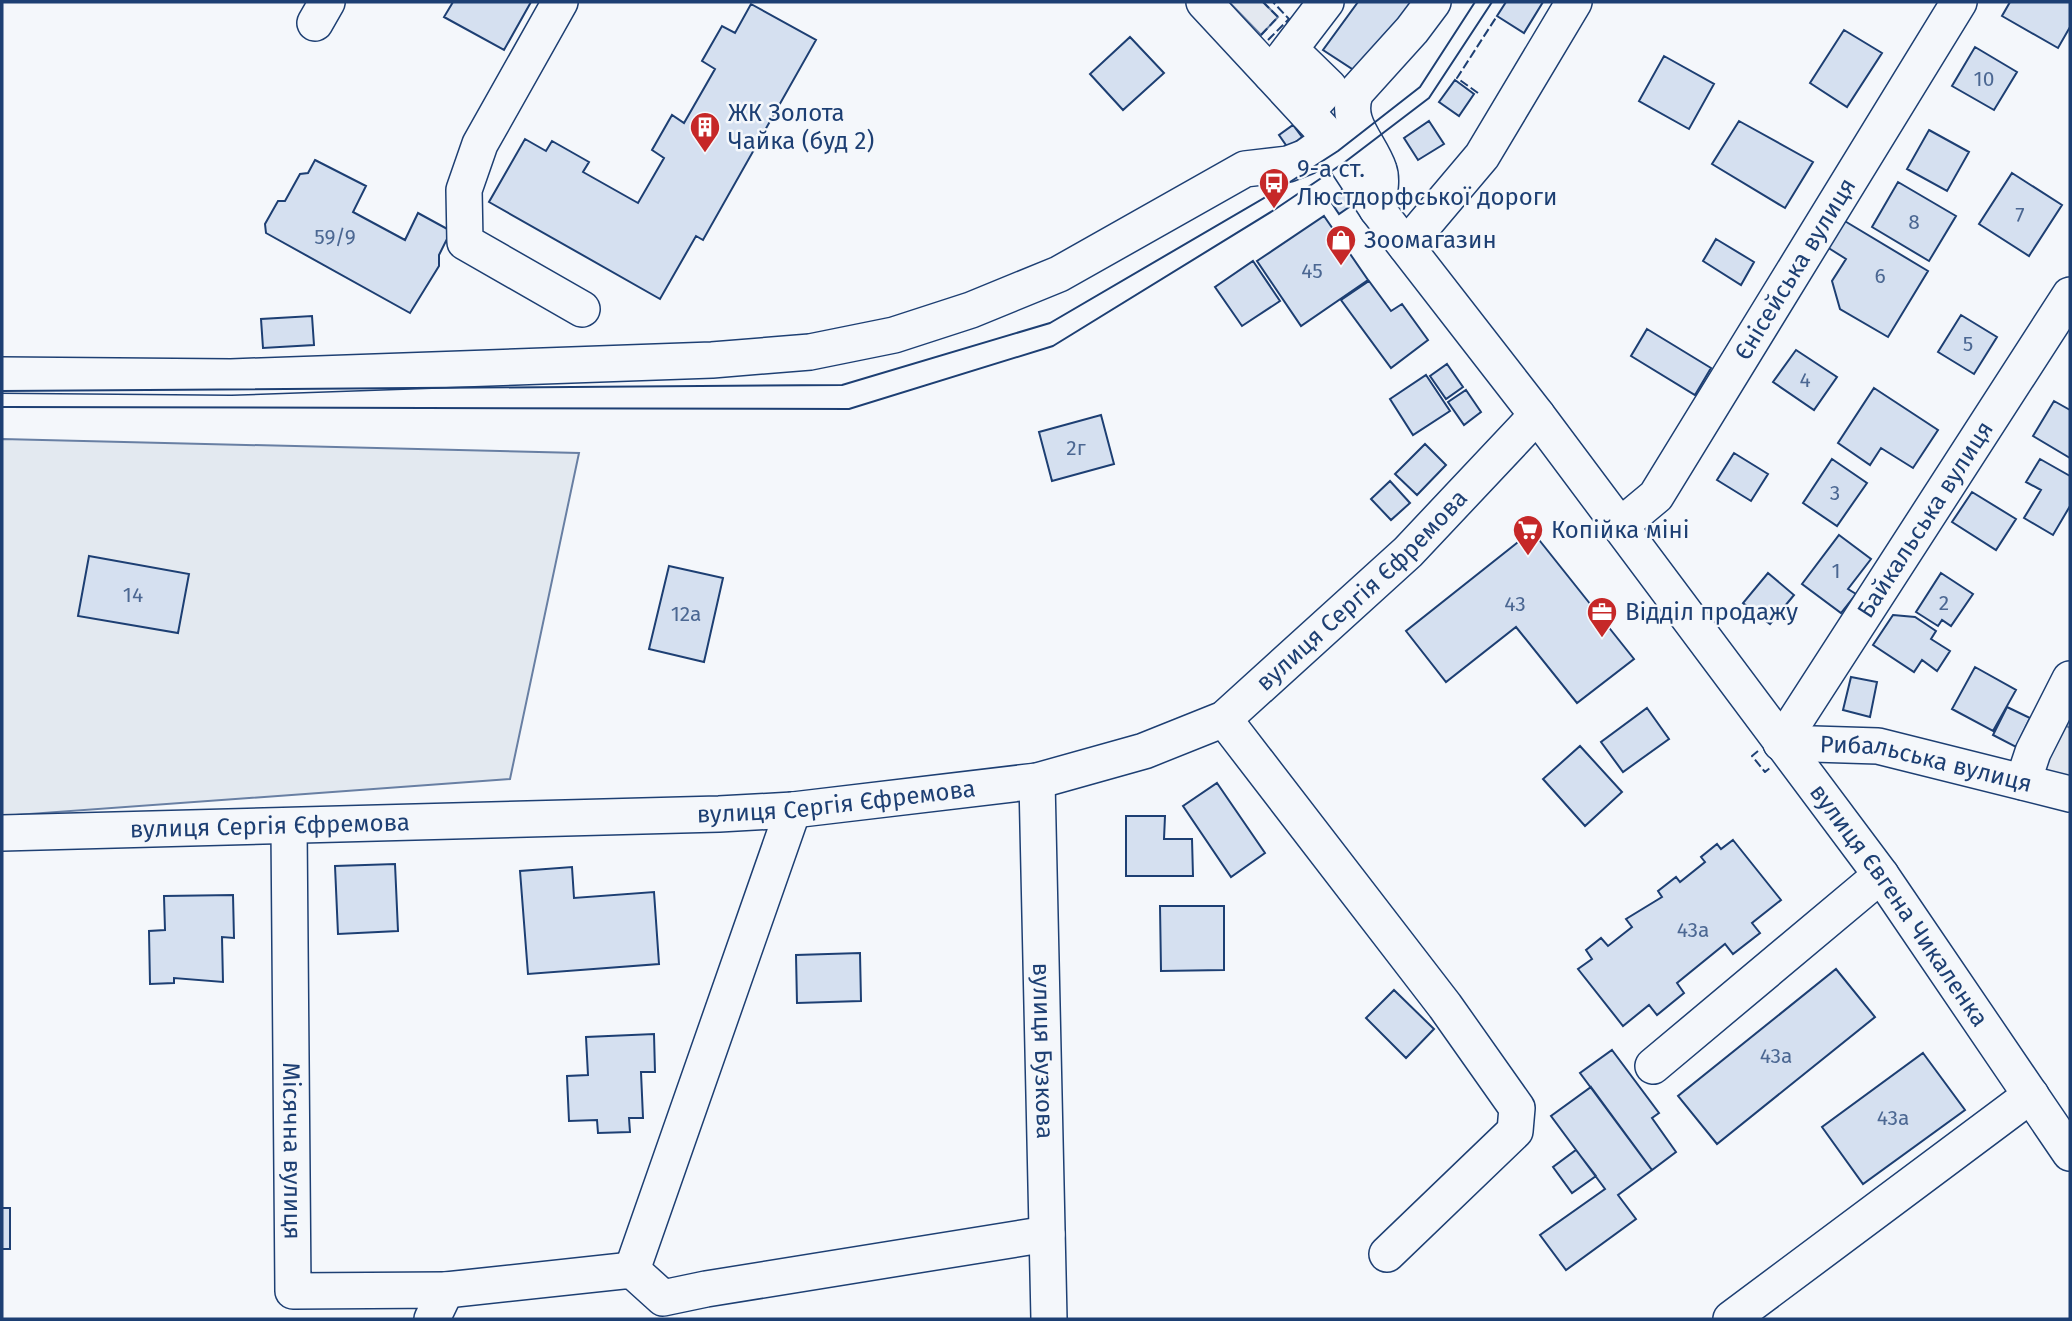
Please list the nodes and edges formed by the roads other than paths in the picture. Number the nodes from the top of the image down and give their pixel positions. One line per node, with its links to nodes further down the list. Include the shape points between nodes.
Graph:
1 (560, 2): 12 (street, via 480,144 464,190 465,242)
2 (1204, 2): 7 (street, вулиця Євгена Чикаленка)
3 (1326, 2): 7 (street)
4 (1433, 2): 9 (street, via 1351,103 1352,117 1380,173)
5 (1574, 2): 10 (street, via 1482,156)
6 (1959, 2): 15 (street, Єнісейська вулиця, via 1656,496)
7 (1281, 63): 8 (street, вулиця Євгена Чикаленка, via 1306,112)
8 (1331, 139): 9 (street, вулиця Євгена Чикаленка); 13 (street, via 1288,164 1245,169 1059,274 984,305 894,335 810,352 712,360 245,376)
9 (1377, 209): 10 (street, вулиця Євгена Чикаленка)
10 (1406, 246): 14 (street, вулиця Євгена Чикаленка)
11 (2070, 295): 18 (street, Байкальська вулиця)
12 (582, 309)
13 (2, 375)
14 (1537, 415): 15 (street, вулиця Євгена Чикаленка); 17 (street, вулиця Сергія Єфремова, via 1408,552)
15 (1620, 526): 18 (street, вулиця Євгена Чикаленка)
16 (2070, 679): 20 (street)
17 (1224, 719): 19 (street, вулиця Сергія Єфремова, via 1144,751); 30 (street, via 1446,1006 1517,1108 1515,1130)
18 (1782, 743): 20 (street, Рибальська вулиця, via 1878,746); 25 (street, вулиця Євгена Чикаленка)
19 (1037, 781): 22 (street, вулиця Сергія Єфремова); 29 (street, вулиця Бузкова)
20 (2023, 782): 21 (street, Рибальська вулиця)
21 (2070, 794)
22 (793, 810): 23 (street, вулиця Сергія Єфремова); 31 (street)
23 (289, 827): 24 (street, вулиця Сергія Єфремова); 33 (street, Місячна вулиця, via 293,1290)
24 (2, 833)
25 (1881, 875): 26 (street); 27 (street, вулиця Євгена Чикаленка)
26 (1653, 1066)
27 (2031, 1095): 28 (street, вулиця Євгена Чикаленка); 35 (street)
28 (2070, 1153)
29 (1047, 1234): 32 (street); 34 (street, вулиця Бузкова)
30 (1387, 1254)
31 (632, 1270): 32 (street, via 663,1298); 33 (street)
32 (706, 1304)
33 (439, 1305)
34 (1049, 1319)
35 (1731, 1319)

